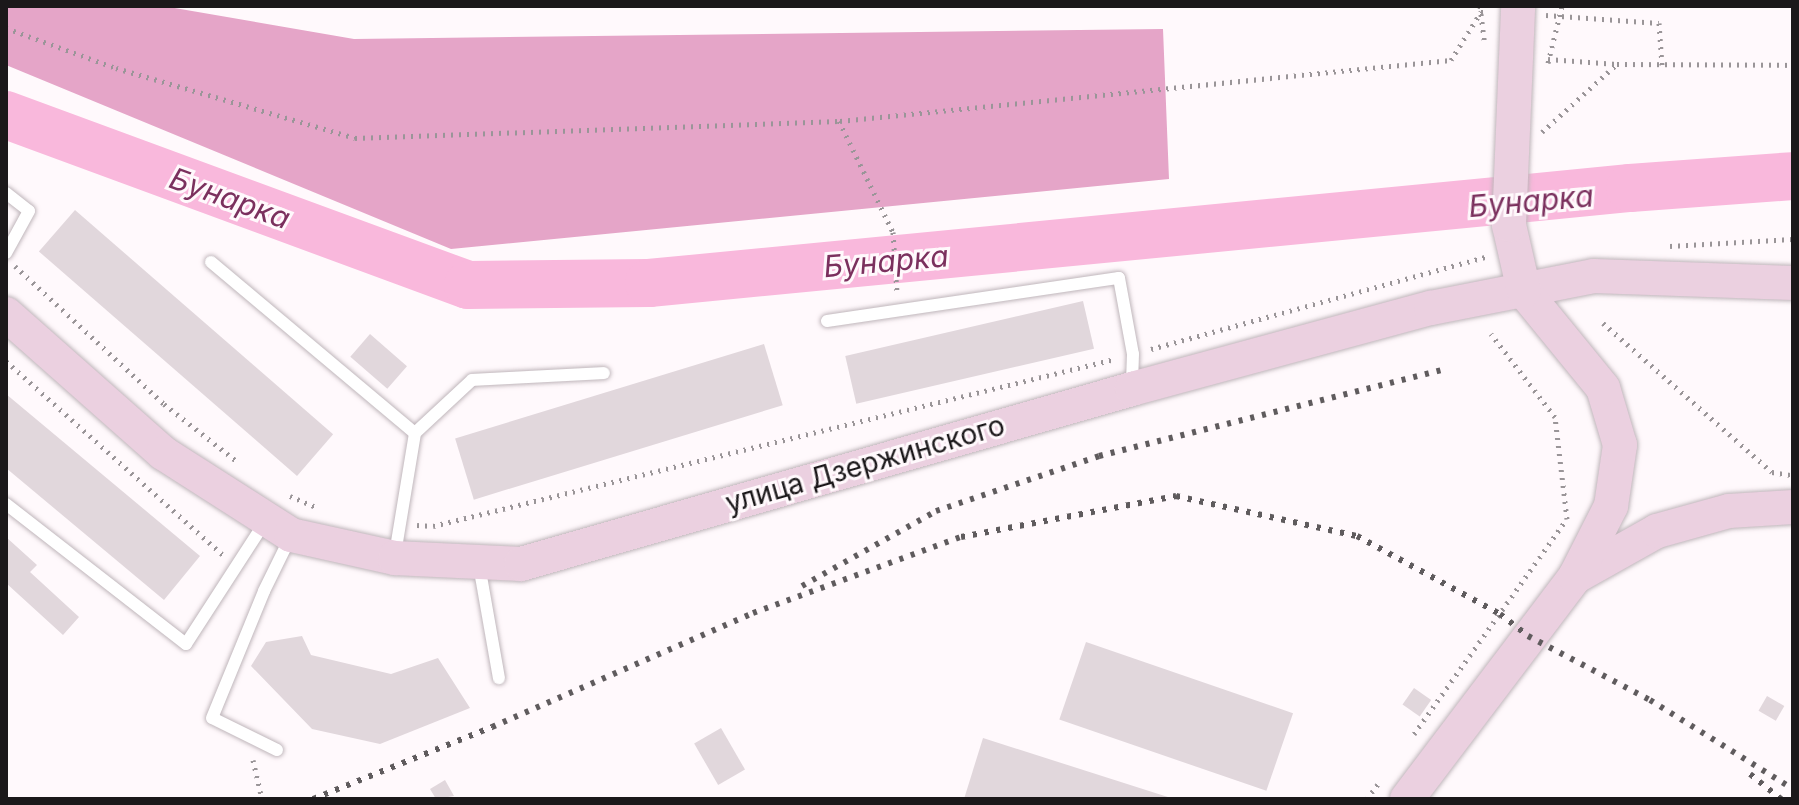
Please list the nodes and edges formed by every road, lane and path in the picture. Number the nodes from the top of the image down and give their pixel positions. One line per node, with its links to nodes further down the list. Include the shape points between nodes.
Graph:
1 (1518, 10): 5 (path, via 1659,23); 7 (path, via 1481,12 1451,60); 8 (main road)
2 (6, 28): 7 (path, via 116,68 355,138)
3 (1548, 59): 4 (path)
4 (1617, 64): 5 (path); 8 (path)
5 (1662, 65): 6 (path)
6 (1793, 65)
7 (839, 121): 15 (path, via 893,232)
8 (1521, 145): 11 (main road)
9 (6, 193): 13 (lane, via 29,211)
10 (1793, 239): 12 (path)
11 (1512, 240): 17 (main road); 22 (path, via 1494,254)
12 (1666, 246)
13 (6, 256): 27 (path, via 164,404)
14 (211, 262): 26 (lane)
15 (897, 280)
16 (1793, 283): 17 (main road, улица Дзержинского, via 1594,276)
17 (1524, 291): 25 (main road, улица Дзержинского, via 1431,308); 36 (main road, via 1603,388 1620,445 1611,506)
18 (6, 314): 32 (main road, улица Дзержинского, via 163,453)
19 (827, 321): 22 (lane, via 1119,278)
20 (1603, 323): 28 (path, via 1772,472)
21 (1491, 334): 39 (path, via 1555,417 1567,519)
22 (1133, 354): 25 (lane); 33 (path, via 433,526)
23 (6, 361): 35 (path)
24 (604, 373): 26 (lane, via 472,380)
25 (1132, 389): 34 (main road, улица Дзержинского, via 521,564)
26 (415, 433): 33 (lane)
27 (247, 469)
28 (1793, 475)
29 (6, 504): 35 (lane, via 186,644)
30 (1793, 507): 36 (main road, via 1729,511 1657,531)
31 (324, 511): 32 (path)
32 (281, 516): 33 (main road, улица Дзержинского); 35 (lane); 38 (lane, via 264,591 212,718)
33 (397, 541): 34 (main road, улица Дзержинского)
34 (478, 562): 37 (lane)
35 (237, 568)
36 (1575, 577): 41 (main road)
37 (499, 678)
38 (248, 736): 40 (lane); 42 (path)
39 (1411, 739)
40 (277, 750)
41 (1396, 787): 43 (path)
42 (262, 799)
43 (1367, 799)

